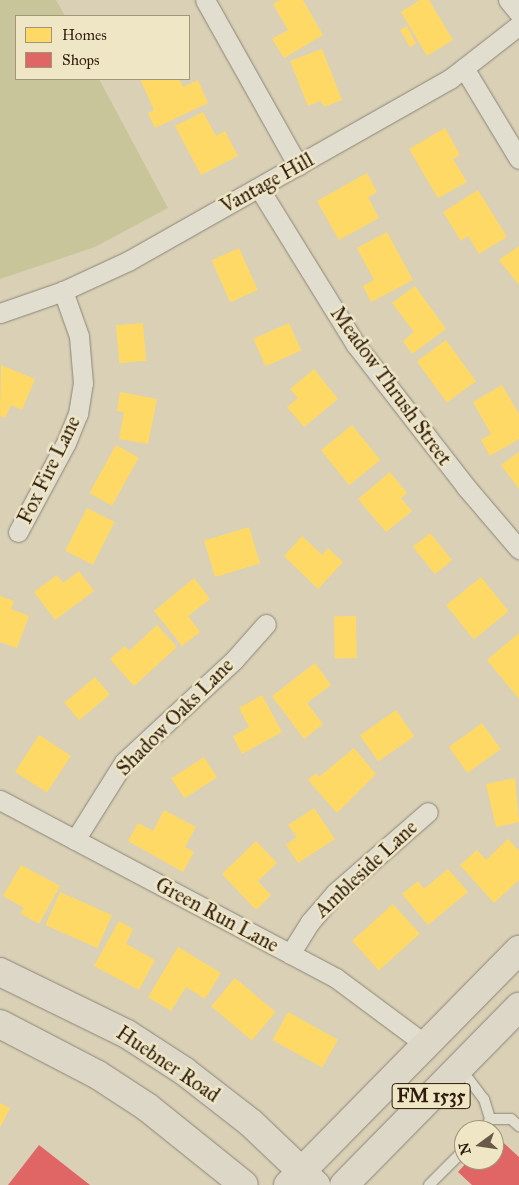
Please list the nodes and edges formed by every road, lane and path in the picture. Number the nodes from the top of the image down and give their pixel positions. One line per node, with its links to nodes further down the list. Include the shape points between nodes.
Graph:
1 (205, 0): 7 (street)
2 (508, 0): 3 (street)
3 (519, 13)
4 (519, 25): 5 (street, Vantage Hill)
5 (464, 68): 6 (street); 7 (street, Vantage Hill)
6 (519, 159)
7 (298, 166): 8 (street, Vantage Hill)
8 (259, 188): 9 (street, Vantage Hill, via 128,261); 12 (street, Meadow Thrush Street, via 356,345 466,487)
9 (62, 291): 10 (street, Vantage Hill); 11 (street, Fox Fire Lane, via 79,336 84,383 78,414 66,443)
10 (0, 313)
11 (18, 532)
12 (519, 549)
13 (266, 624): 16 (street, Shadow Oaks Lane, via 234,660 124,762)
14 (0, 800): 16 (street, Green Run Lane)
15 (428, 812): 18 (street, Ambleside Lane, via 335,893 310,922)
16 (75, 840): 18 (street, Green Run Lane)
17 (519, 950): 22 (main road, FM 1535)
18 (290, 954): 22 (street, Green Run Lane, via 373,1002)
19 (0, 972): 27 (main road, Huebner Road, via 127,1034 184,1070 251,1123)
20 (519, 1007): 23 (main road, FM 1535)
21 (0, 1024): 28 (main road, via 90,1071 147,1107)
22 (425, 1044): 27 (main road, FM 1535)
23 (459, 1067): 24 (lane, via 484,1099); 29 (main road, FM 1535)
24 (490, 1119): 25 (lane, via 511,1119)
25 (519, 1126)
26 (454, 1160): 30 (lane)
27 (302, 1180)
28 (244, 1185)
29 (344, 1185)
30 (429, 1185)

